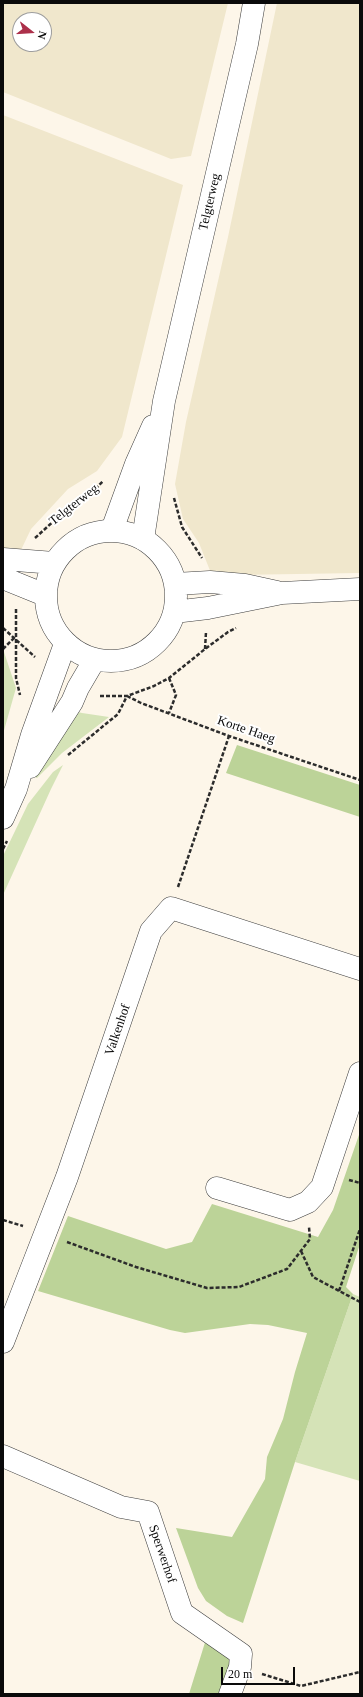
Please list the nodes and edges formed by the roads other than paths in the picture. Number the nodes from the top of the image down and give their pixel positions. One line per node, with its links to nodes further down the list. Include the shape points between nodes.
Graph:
1 (254, 3): 2 (street, Telgterweg, via 247,44)
2 (164, 401): 3 (street, Telgterweg, via 136,464); 4 (street, Telgterweg)
3 (112, 530): 4 (street); 6 (street, via 76,540)
4 (143, 539): 8 (street, via 162,555)
5 (13, 560): 6 (street)
6 (54, 563): 11 (street)
7 (10, 581): 11 (street)
8 (175, 584): 10 (street, via 210,582 245,585); 12 (street)
9 (360, 589): 10 (street)
10 (282, 593): 12 (street)
11 (45, 595): 13 (street, via 52,624)
12 (174, 612): 14 (street, via 167,630 146,652 116,662)
13 (65, 644): 14 (street, via 84,656); 15 (street)
14 (95, 659): 15 (street, via 72,702)
15 (16, 788): 16 (street)
16 (6, 827)
17 (360, 969): 20 (street, Valkenhof, via 171,908 151,931 70,1170)
18 (360, 1073): 19 (street, via 322,1187 308,1202 290,1210)
19 (217, 1188)
20 (3, 1342)
21 (3, 1456): 22 (street, Sperwerhof, via 121,1507 148,1512 182,1613 241,1654 240,1667)
22 (230, 1694)

